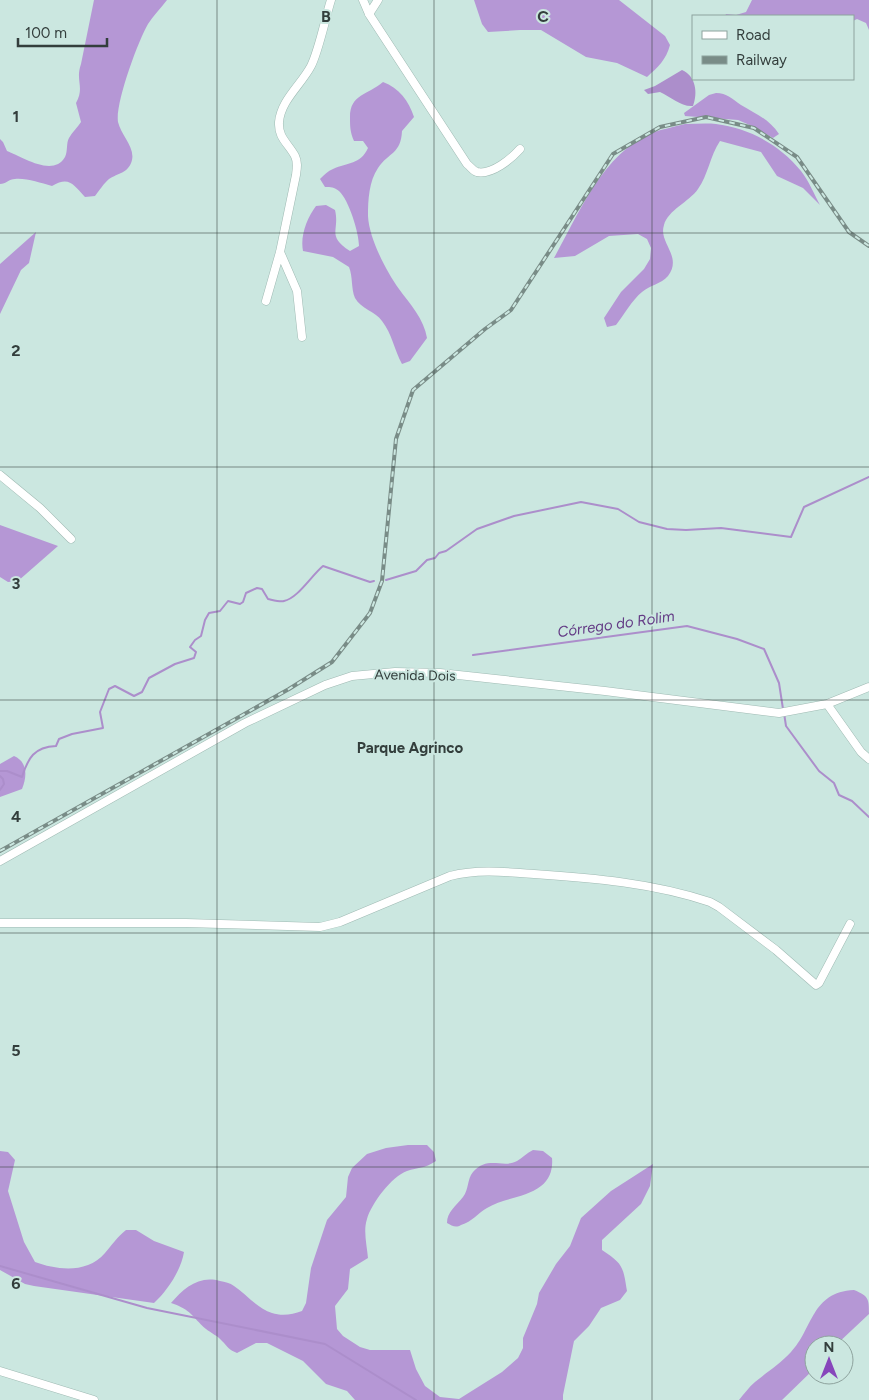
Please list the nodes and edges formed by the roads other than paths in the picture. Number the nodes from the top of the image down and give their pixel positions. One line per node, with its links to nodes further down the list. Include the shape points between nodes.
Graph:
1 (331, 0): 6 (street, via 312,64 286,102 279,120 281,138 297,164)
2 (363, 0): 4 (street)
3 (378, 0): 4 (street)
4 (369, 14): 5 (street, via 467,164 483,172 511,160)
5 (520, 149)
6 (280, 252): 7 (street); 8 (street, via 297,291)
7 (266, 301)
8 (302, 337)
9 (0, 475): 10 (street)
10 (71, 539)
11 (869, 687): 12 (street, Avenida Dois)
12 (827, 704): 13 (street); 14 (street, Avenida Dois, via 784,712 440,673 395,672 352,676 326,684 245,723)
13 (869, 759)
14 (0, 860)
15 (0, 923): 16 (street, via 320,927 340,922 460,873 596,878 710,902 769,945 816,985 820,983)
16 (850, 924)
17 (0, 1370): 18 (street)
18 (94, 1400)

